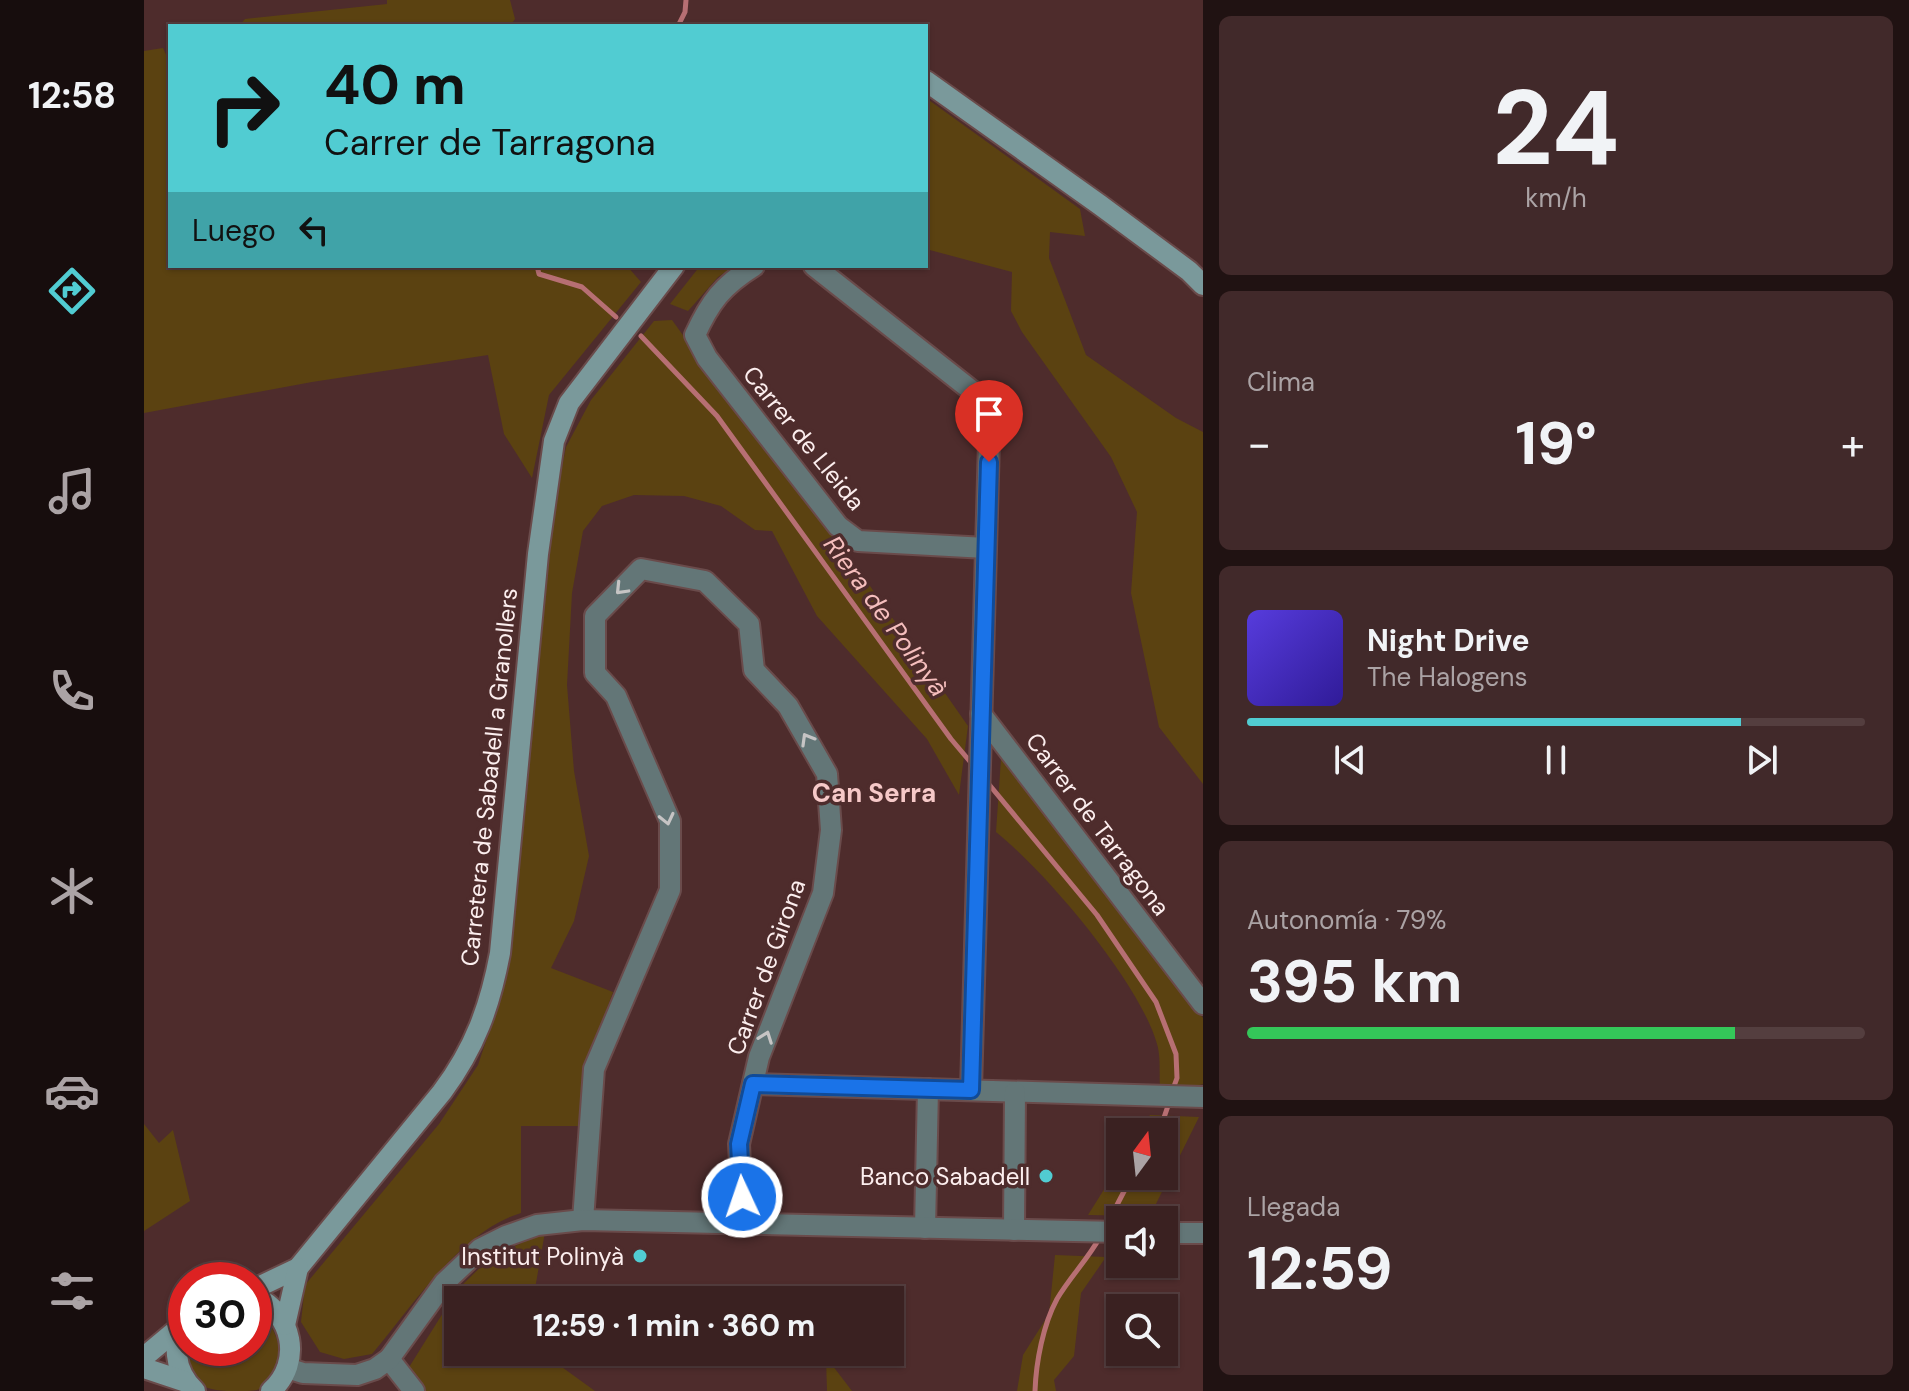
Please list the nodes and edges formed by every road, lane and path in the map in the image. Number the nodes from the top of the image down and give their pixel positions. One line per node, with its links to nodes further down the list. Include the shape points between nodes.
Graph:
1 (928, 82): 5 (main road)
2 (672, 268): 21 (main road, Carretera de Sabadell a Granollers, via 569,403 554,441 538,554 500,953 481,1026 442,1092)
3 (751, 268): 6 (street, Carrer de Lleida, via 710,303 695,335 707,358 838,526 858,541)
4 (817, 268): 6 (street, via 990,405)
5 (1203, 285)
6 (986, 548): 7 (street)
7 (981, 714): 8 (street, Carrer de Tarragona); 11 (street)
8 (1203, 1004)
9 (753, 1084): 10 (street); 14 (street, Carrer de Girona, one-way to 14, via 823,893 831,830 827,774 788,706 754,670 749,624 705,581 641,569 595,616 595,673 616,696 670,821 670,890 594,1069); 15 (street, Carrer de Girona, via 739,1144)
10 (928, 1089): 11 (street); 16 (street)
11 (971, 1090): 12 (street)
12 (1015, 1092): 13 (street); 17 (street)
13 (1203, 1097)
14 (583, 1220): 15 (street); 27 (street, via 537,1225 480,1249 444,1283)
15 (743, 1224): 16 (street)
16 (925, 1228): 17 (street)
17 (1014, 1230): 18 (street)
18 (1106, 1232)
19 (1178, 1233): 20 (street)
20 (1203, 1233)
21 (298, 1268): 22 (main road, Carretera de Sabadell a Granollers); 24 (main road, Carretera de Sabadell a Granollers)
22 (272, 1280)
23 (272, 1308): 24 (main road)
24 (285, 1325): 30 (main road, Carretera de Sabadell a Granollers, via 291,1344)
25 (168, 1335): 26 (main road)
26 (144, 1357)
27 (389, 1359): 30 (street, via 357,1375); 33 (street)
28 (181, 1366): 31 (main road)
29 (144, 1368): 31 (main road)
30 (287, 1368): 32 (main road)
31 (191, 1386)
32 (271, 1391)
33 (414, 1391)

